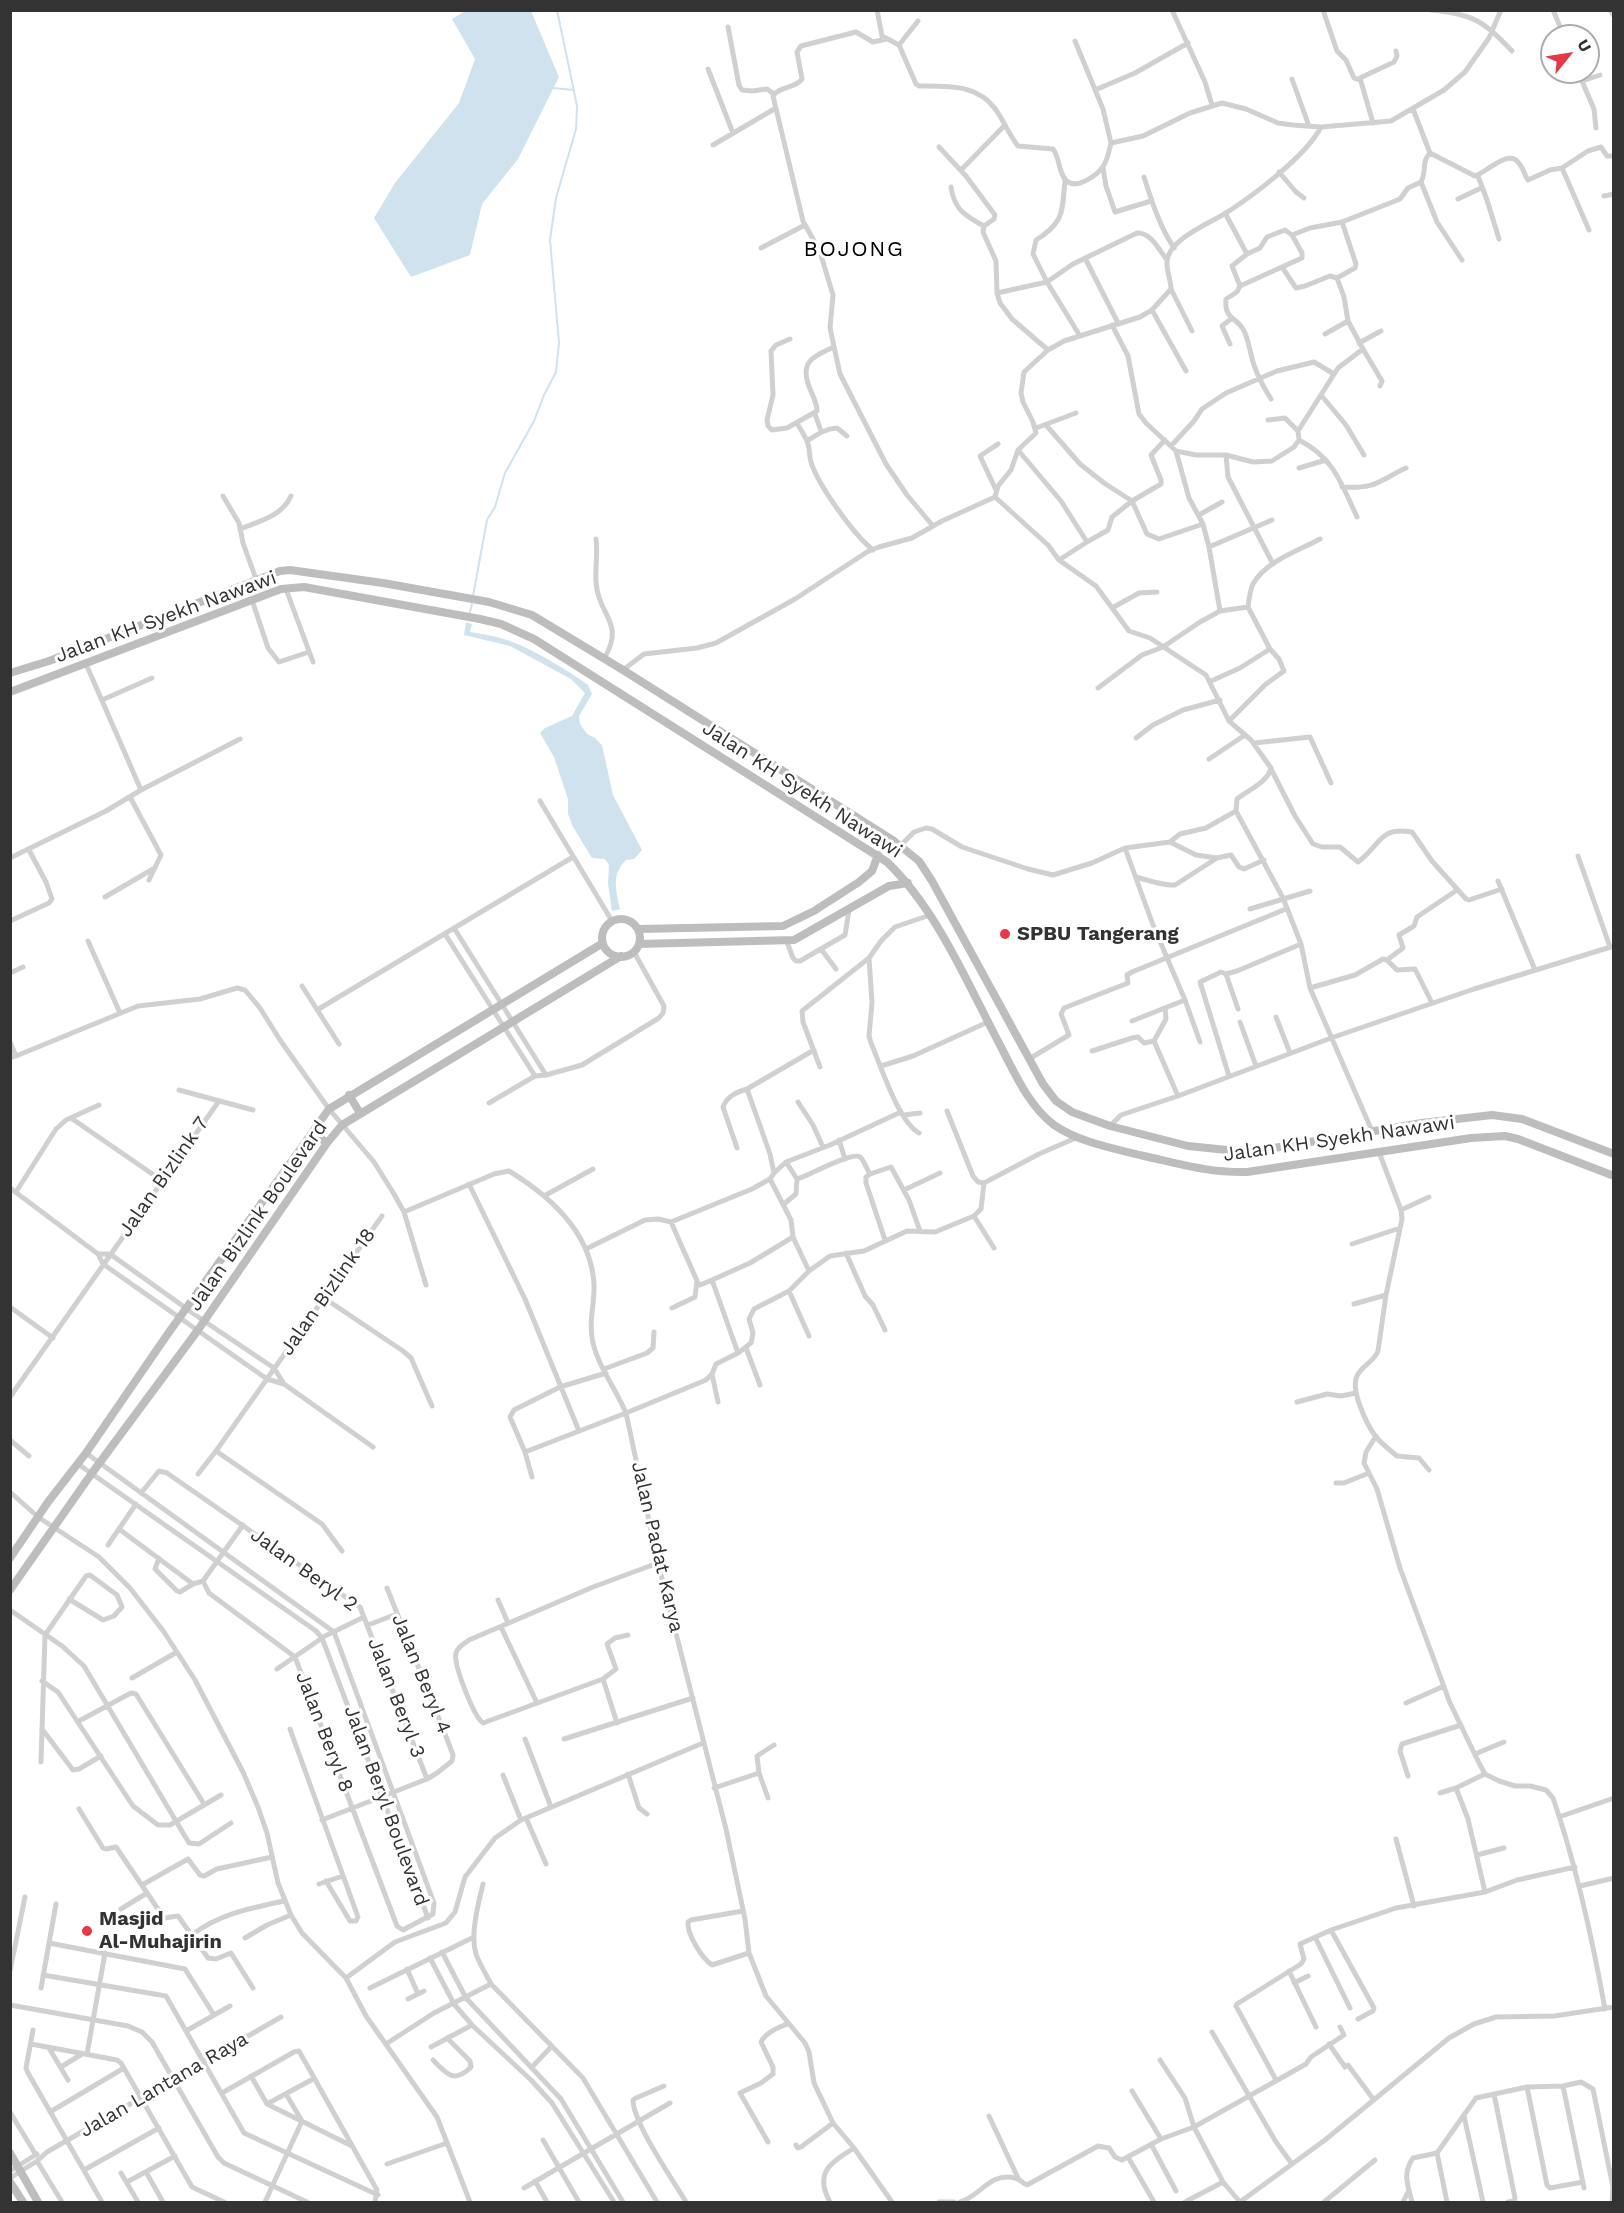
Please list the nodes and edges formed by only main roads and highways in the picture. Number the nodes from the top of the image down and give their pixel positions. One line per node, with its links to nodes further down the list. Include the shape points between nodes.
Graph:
1 (120, 633): 2 (main road); 3 (main road, Jalan KH Syekh Nawawi); 15 (main road, Jalan KH Syekh Nawawi, via 256,579 290,570 383,583 501,605 532,615 919,861 1043,1084 1056,1101 1072,1112 1188,1146 1237,1151 1433,1122 1508,1116)
2 (126, 648): 4 (main road, Jalan KH Syekh Nawawi); 5 (main road, Jalan KH Syekh Nawawi, via 252,600 304,587 501,624 534,639)
3 (10, 673)
4 (10, 692)
5 (878, 855): 6 (main road, Jalan KH Syekh Nawawi); 7 (main road, via 872,871 859,882 783,926)
6 (908, 883): 9 (main road, via 889,886 787,942); 16 (main road, Jalan KH Syekh Nawawi, via 930,915 1022,1086 1055,1126 1079,1137 1221,1173 1505,1136)
7 (638, 929): 8 (main road, via 627,919 619,918 605,926); 9 (main road)
8 (603, 943): 10 (main road, via 606,950); 11 (main road, Jalan Bizlink Boulevard)
9 (636, 948): 10 (main road)
10 (621, 957): 12 (main road, Jalan Bizlink Boulevard)
11 (349, 1095): 12 (main road); 13 (main road, Jalan Bizlink Boulevard, via 329,1109)
12 (360, 1113): 14 (main road, Jalan Bizlink Boulevard, via 342,1125)
13 (312, 1132): 14 (main road); 17 (main road, Jalan Bizlink Boulevard)
14 (327, 1143): 18 (main road, Jalan Bizlink Boulevard)
15 (1614, 1154)
16 (1614, 1176)
17 (10, 1558)
18 (10, 1590)
19 (10, 2153): 20 (main road)
20 (16, 2169): 23 (main road)
21 (10, 2180): 22 (main road)
22 (23, 2202)
23 (38, 2202)

